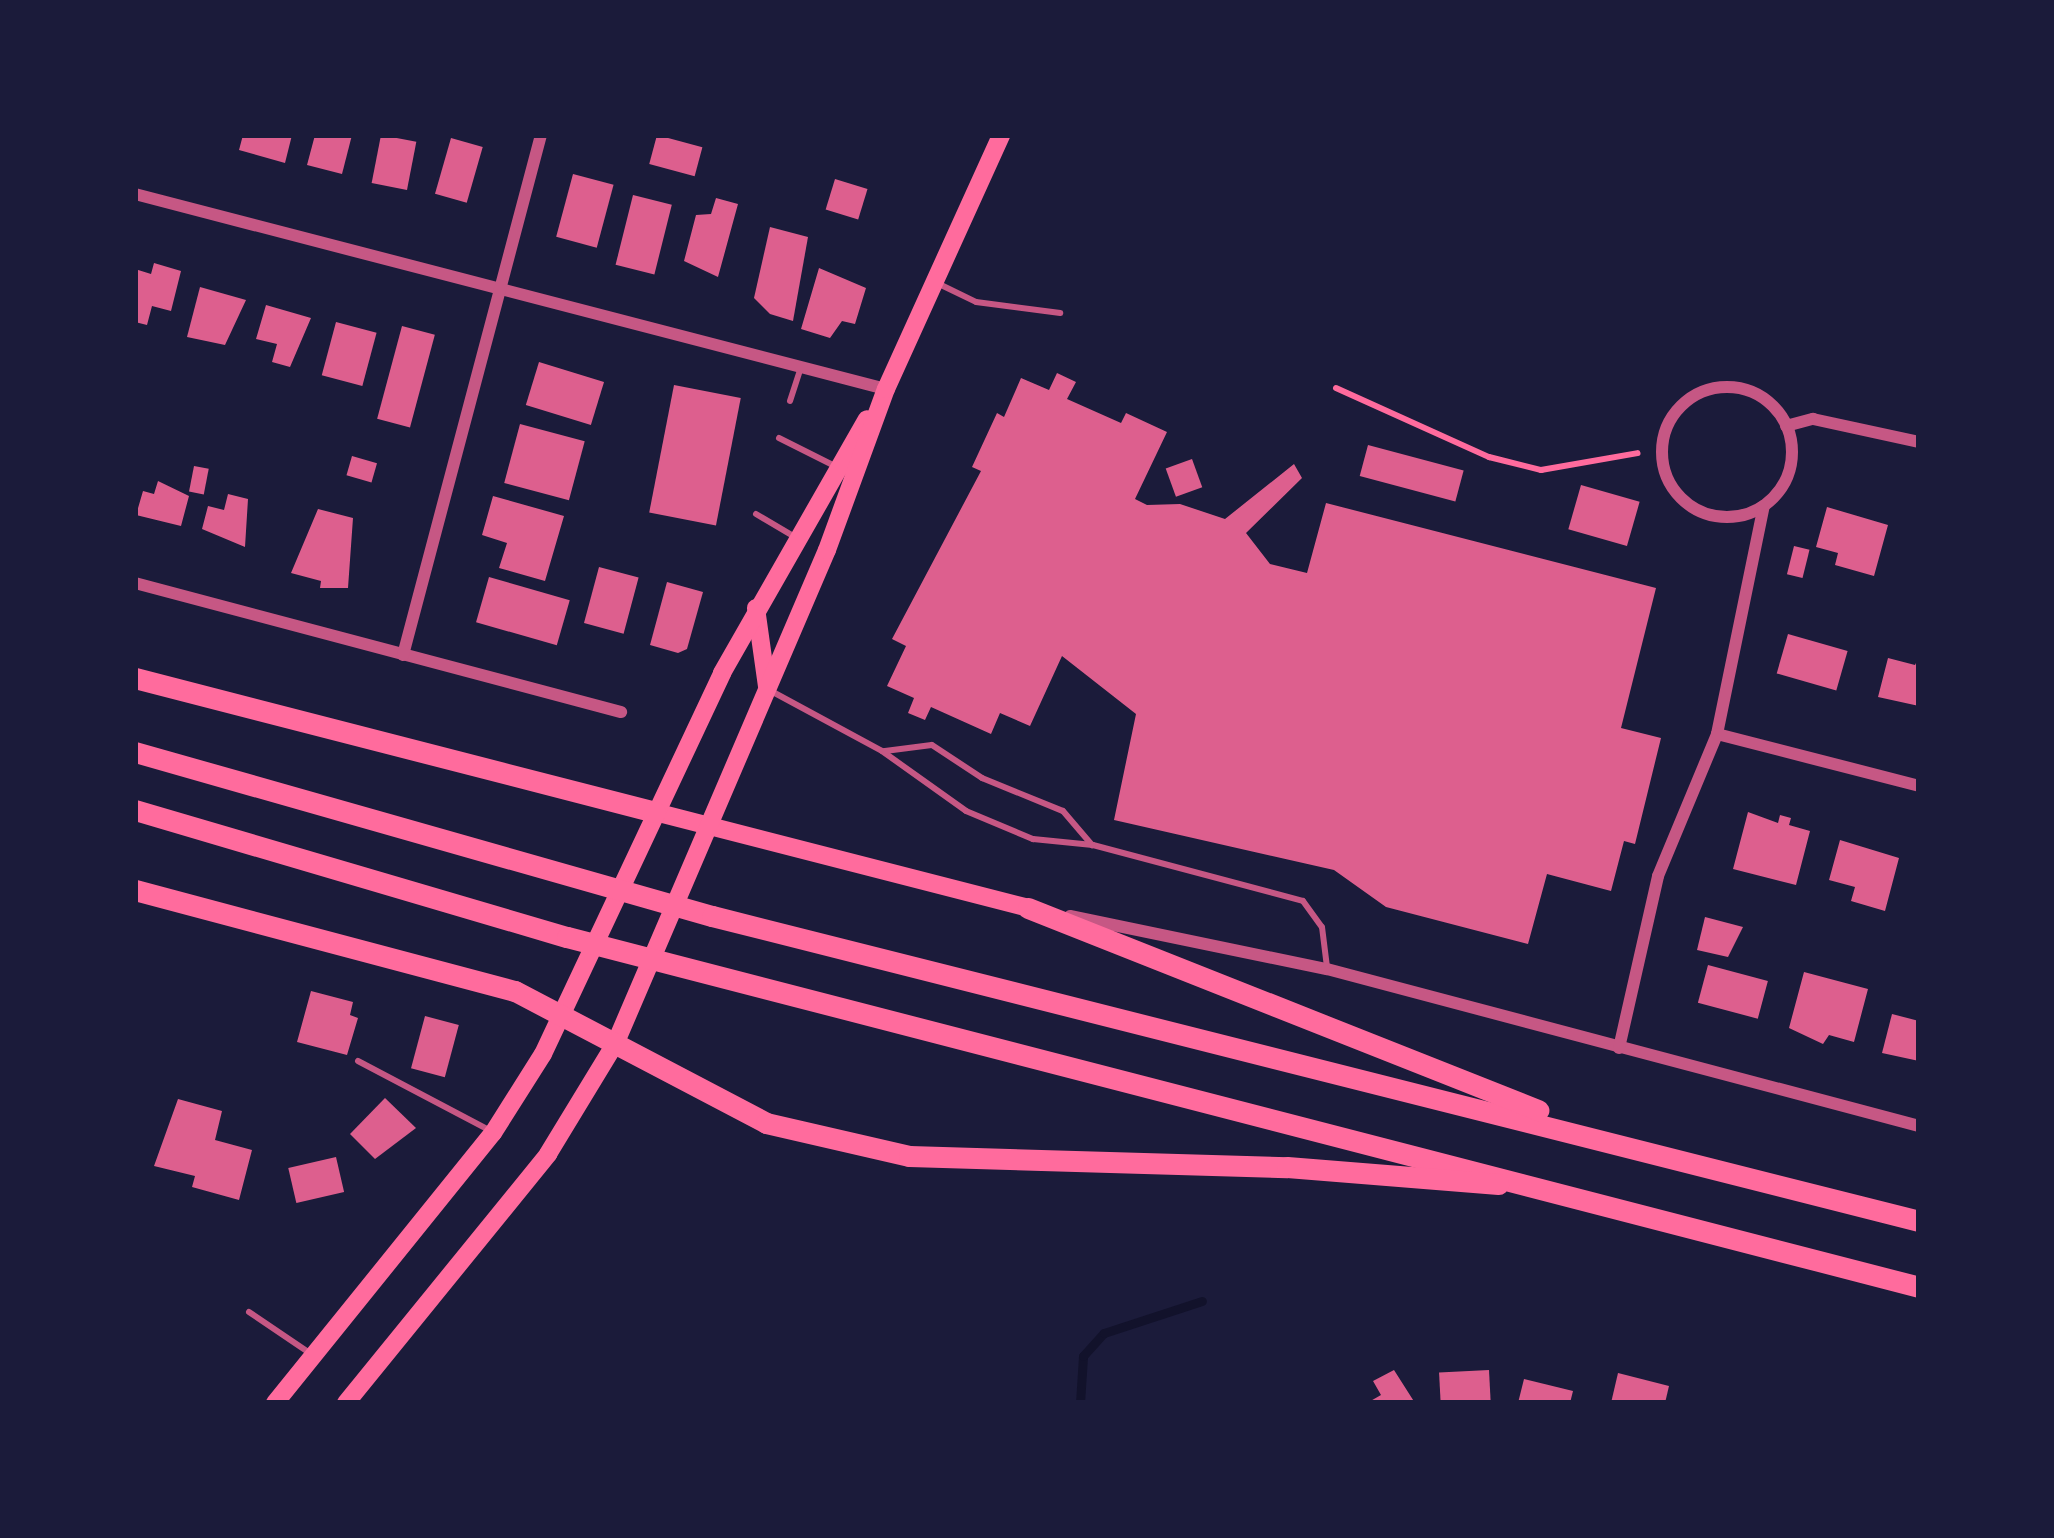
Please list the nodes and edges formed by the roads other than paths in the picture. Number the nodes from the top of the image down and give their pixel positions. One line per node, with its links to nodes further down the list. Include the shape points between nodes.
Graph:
1 (541, 135): 5 (street)
2 (1001, 135): 4 (main road)
3 (135, 194): 5 (street)
4 (935, 282): 6 (lane, via 976,302); 8 (main road)
5 (502, 289): 7 (street); 19 (street)
6 (1060, 313)
7 (801, 368): 8 (street); 9 (lane)
8 (886, 389): 13 (main road); 21 (main road)
9 (790, 401)
10 (1786, 426): 12 (street, via 1813,419); 14 (street, via 1787,479); 14 (street, via 1772,404 1724,387 1690,398 1666,428 1666,473 1695,509 1742,516)
11 (779, 438): 13 (lane)
12 (1919, 442)
13 (837, 466): 16 (main road)
14 (1765, 506): 23 (street)
15 (756, 514): 16 (lane)
16 (794, 537): 18 (main road)
17 (135, 583): 19 (street)
18 (756, 608): 21 (main road); 28 (main road)
19 (403, 655): 22 (street)
20 (135, 678): 28 (highway)
21 (768, 690): 24 (lane); 29 (main road)
22 (621, 712)
23 (1717, 734): 26 (street); 36 (street, via 1658,876)
24 (882, 751): 30 (lane, via 966,812 1033,839); 30 (lane, via 932,745 982,778 1063,811)
25 (135, 752): 40 (highway, via 712,916)
26 (1919, 786)
27 (135, 810): 41 (highway, via 567,937)
28 (656, 812): 29 (main road); 34 (main road)
29 (709, 826): 32 (main road); 35 (main road)
30 (1093, 845): 33 (lane, via 1303,901 1322,928)
31 (135, 890): 34 (highway, via 515,991)
32 (1028, 908): 33 (street); 40 (highway)
33 (1328, 969): 36 (street)
34 (565, 1015): 35 (highway); 39 (main road)
35 (616, 1042): 41 (highway, via 766,1124 909,1156 1287,1167); 47 (main road, via 548,1154)
36 (1619, 1048): 38 (street)
37 (358, 1061): 39 (lane)
38 (1919, 1126)
39 (494, 1133): 45 (main road)
40 (1610, 1140): 42 (highway)
41 (1558, 1189): 43 (highway)
42 (1919, 1221)
43 (1919, 1286)
44 (249, 1312): 45 (lane)
45 (314, 1356): 46 (main road)
46 (274, 1403)
47 (346, 1403)

